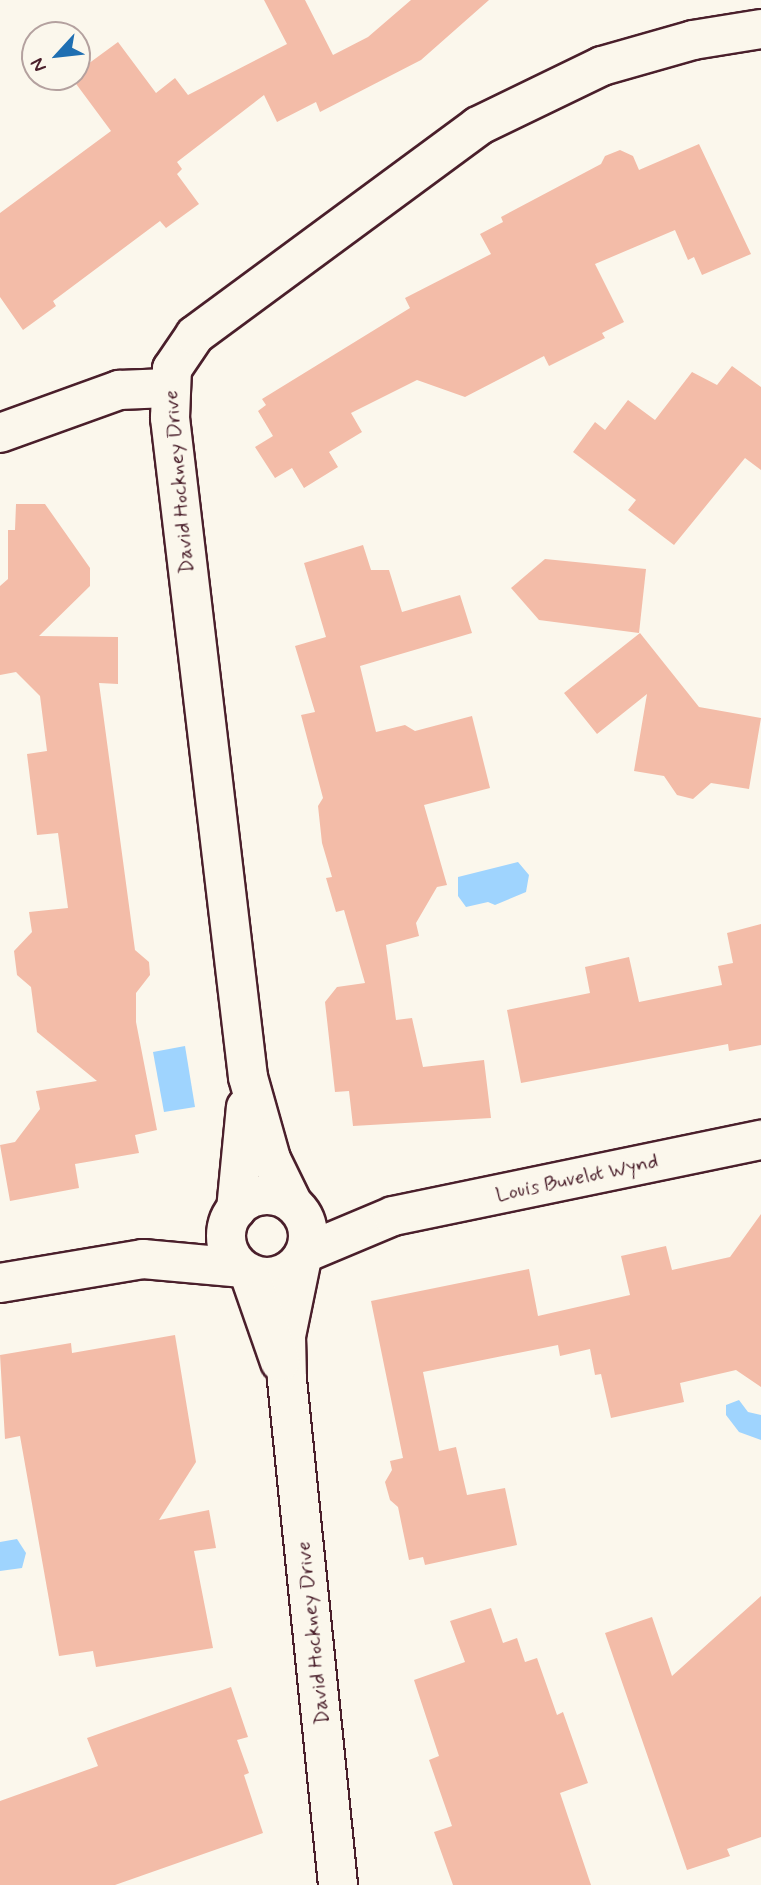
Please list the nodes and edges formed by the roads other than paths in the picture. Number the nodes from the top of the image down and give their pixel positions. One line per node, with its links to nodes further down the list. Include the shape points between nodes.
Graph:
1 (761, 29): 2 (street, David Hockney Drive, via 693,40 602,66 478,126 195,335 181,351)
2 (168, 388): 3 (street, via 119,390); 4 (street, David Hockney Drive)
3 (0, 433)
4 (248, 1077): 6 (street, David Hockney Drive, via 271,1159); 7 (street, David Hockney Drive)
5 (761, 1140): 8 (street, Louis Buvelot Wynd)
6 (296, 1207): 7 (street, via 267,1195 250,1199); 8 (street, Louis Buvelot Wynd); 9 (street, via 307,1227)
7 (234, 1212): 10 (street); 11 (street, via 228,1249)
8 (393, 1216): 9 (street, Louis Buvelot Wynd)
9 (304, 1255): 11 (street, via 295,1267 273,1277); 13 (street, David Hockney Drive, via 286,1336)
10 (143, 1259): 11 (street); 12 (street)
11 (245, 1270): 13 (street, David Hockney Drive)
12 (0, 1283)
13 (286, 1380): 14 (street, David Hockney Drive)
14 (338, 1885)

